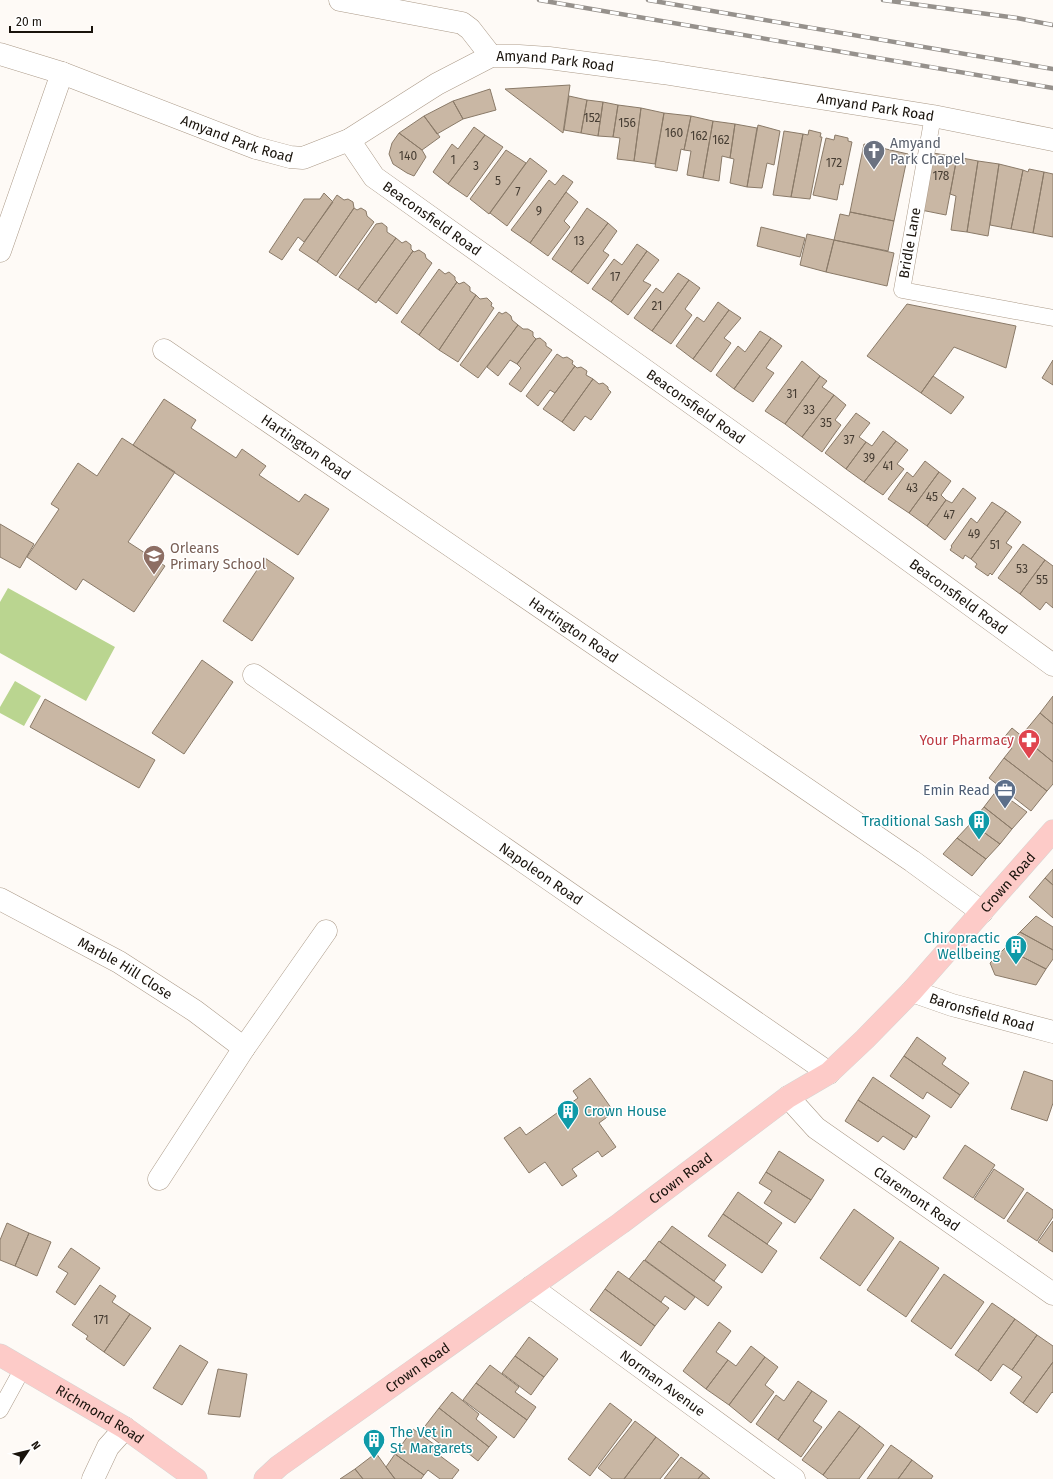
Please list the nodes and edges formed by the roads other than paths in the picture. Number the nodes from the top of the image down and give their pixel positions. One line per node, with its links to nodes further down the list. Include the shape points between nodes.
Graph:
1 (340, 0): 3 (street, via 462,23 470,29)
2 (0, 54): 4 (street, Amyand Park Road)
3 (491, 56): 5 (street, Amyand Park Road, via 519,56 609,65); 6 (street, Amyand Park Road, via 437,84)
4 (62, 73): 6 (street, Amyand Park Road, via 256,148 290,157 303,158); 8 (street)
5 (933, 116): 7 (street, Amyand Park Road); 9 (lane, Bridle Lane, via 902,290)
6 (349, 140): 11 (street, Beaconsfield Road, via 374,177)
7 (1053, 140)
8 (0, 251)
9 (1053, 318)
10 (164, 350): 15 (street, Hartington Road, via 906,857)
11 (1053, 665)
12 (254, 675): 20 (street, Napoleon Road)
13 (1053, 831): 15 (main road, Crown Road)
14 (0, 900): 19 (street, Marble Hill Close, via 119,962 195,1011)
15 (982, 912): 17 (main road, Crown Road)
16 (326, 931): 19 (street)
17 (912, 991): 18 (street, Baronsfield Road, via 952,1005); 20 (main road, Crown Road)
18 (1053, 1032)
19 (244, 1048): 22 (street)
20 (829, 1073): 21 (main road, Crown Road)
21 (788, 1097): 23 (main road, Crown Road); 24 (street, Claremont Road, via 816,1128)
22 (159, 1179)
23 (531, 1288): 31 (main road, Crown Road, via 283,1463); 32 (street, Norman Avenue)
24 (1053, 1294)
25 (0, 1355): 26 (main road, Richmond Road)
26 (23, 1368): 27 (lane); 28 (main road, Richmond Road)
27 (0, 1410)
28 (125, 1428): 29 (street, via 108,1447); 30 (main road, Richmond Road)
29 (93, 1479)
30 (196, 1479)
31 (265, 1479)
32 (794, 1479)

